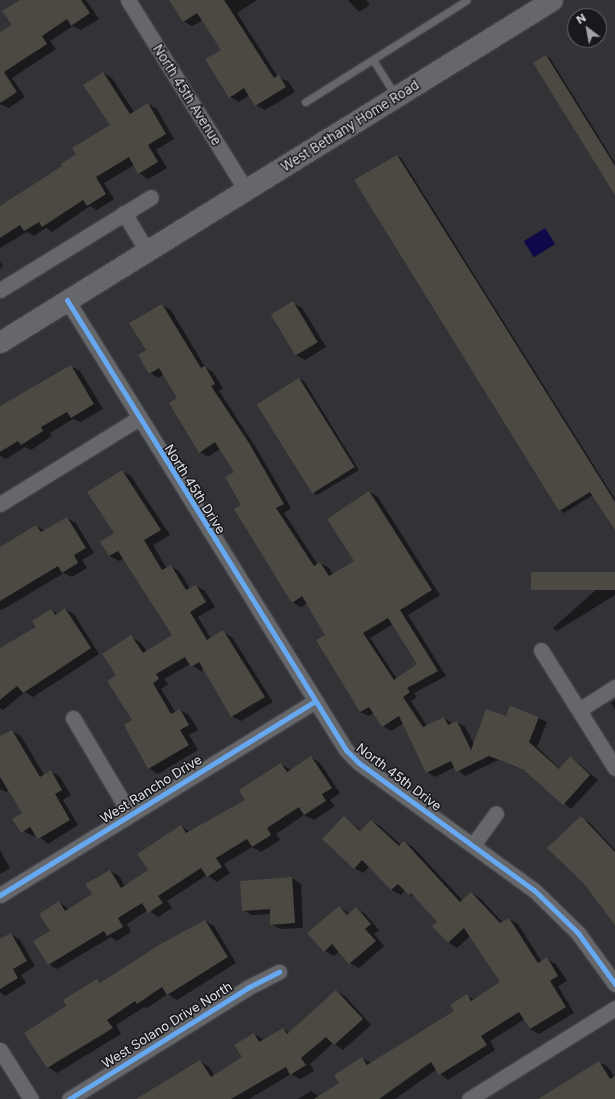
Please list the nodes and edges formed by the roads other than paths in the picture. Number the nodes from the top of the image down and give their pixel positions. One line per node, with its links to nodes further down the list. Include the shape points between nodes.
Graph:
1 (128, 0): 7 (street, North 45th Avenue)
2 (467, 0): 4 (lane)
3 (552, 0): 5 (main road, West Bethany Home Road)
4 (373, 60): 5 (lane); 6 (lane)
5 (396, 96): 7 (main road, West Bethany Home Road)
6 (305, 102)
7 (246, 190): 10 (main road, West Bethany Home Road)
8 (151, 197): 9 (street)
9 (124, 213): 10 (street); 11 (street)
10 (147, 251): 12 (main road, West Bethany Home Road)
11 (0, 290)
12 (67, 300): 13 (main road, West Bethany Home Road); 14 (street, North 45th Drive)
13 (0, 342)
14 (139, 418): 15 (street); 18 (street, North 45th Drive)
15 (0, 504)
16 (541, 650): 19 (street)
17 (615, 687): 19 (street)
18 (314, 702): 23 (street, West Rancho Drive); 24 (street, North 45th Drive, via 346,750 359,763)
19 (579, 710): 21 (street)
20 (73, 718): 23 (street)
21 (615, 768)
22 (496, 813): 24 (street)
23 (130, 814): 25 (street, West Rancho Drive)
24 (473, 845): 27 (street, North 45th Drive, via 534,890 578,933)
25 (0, 895)
26 (279, 972): 31 (street, West Solano Drive North, via 248,988)
27 (615, 984)
28 (615, 1008): 32 (street)
29 (0, 1050): 30 (street)
30 (31, 1099)
31 (69, 1099)
32 (469, 1099)

